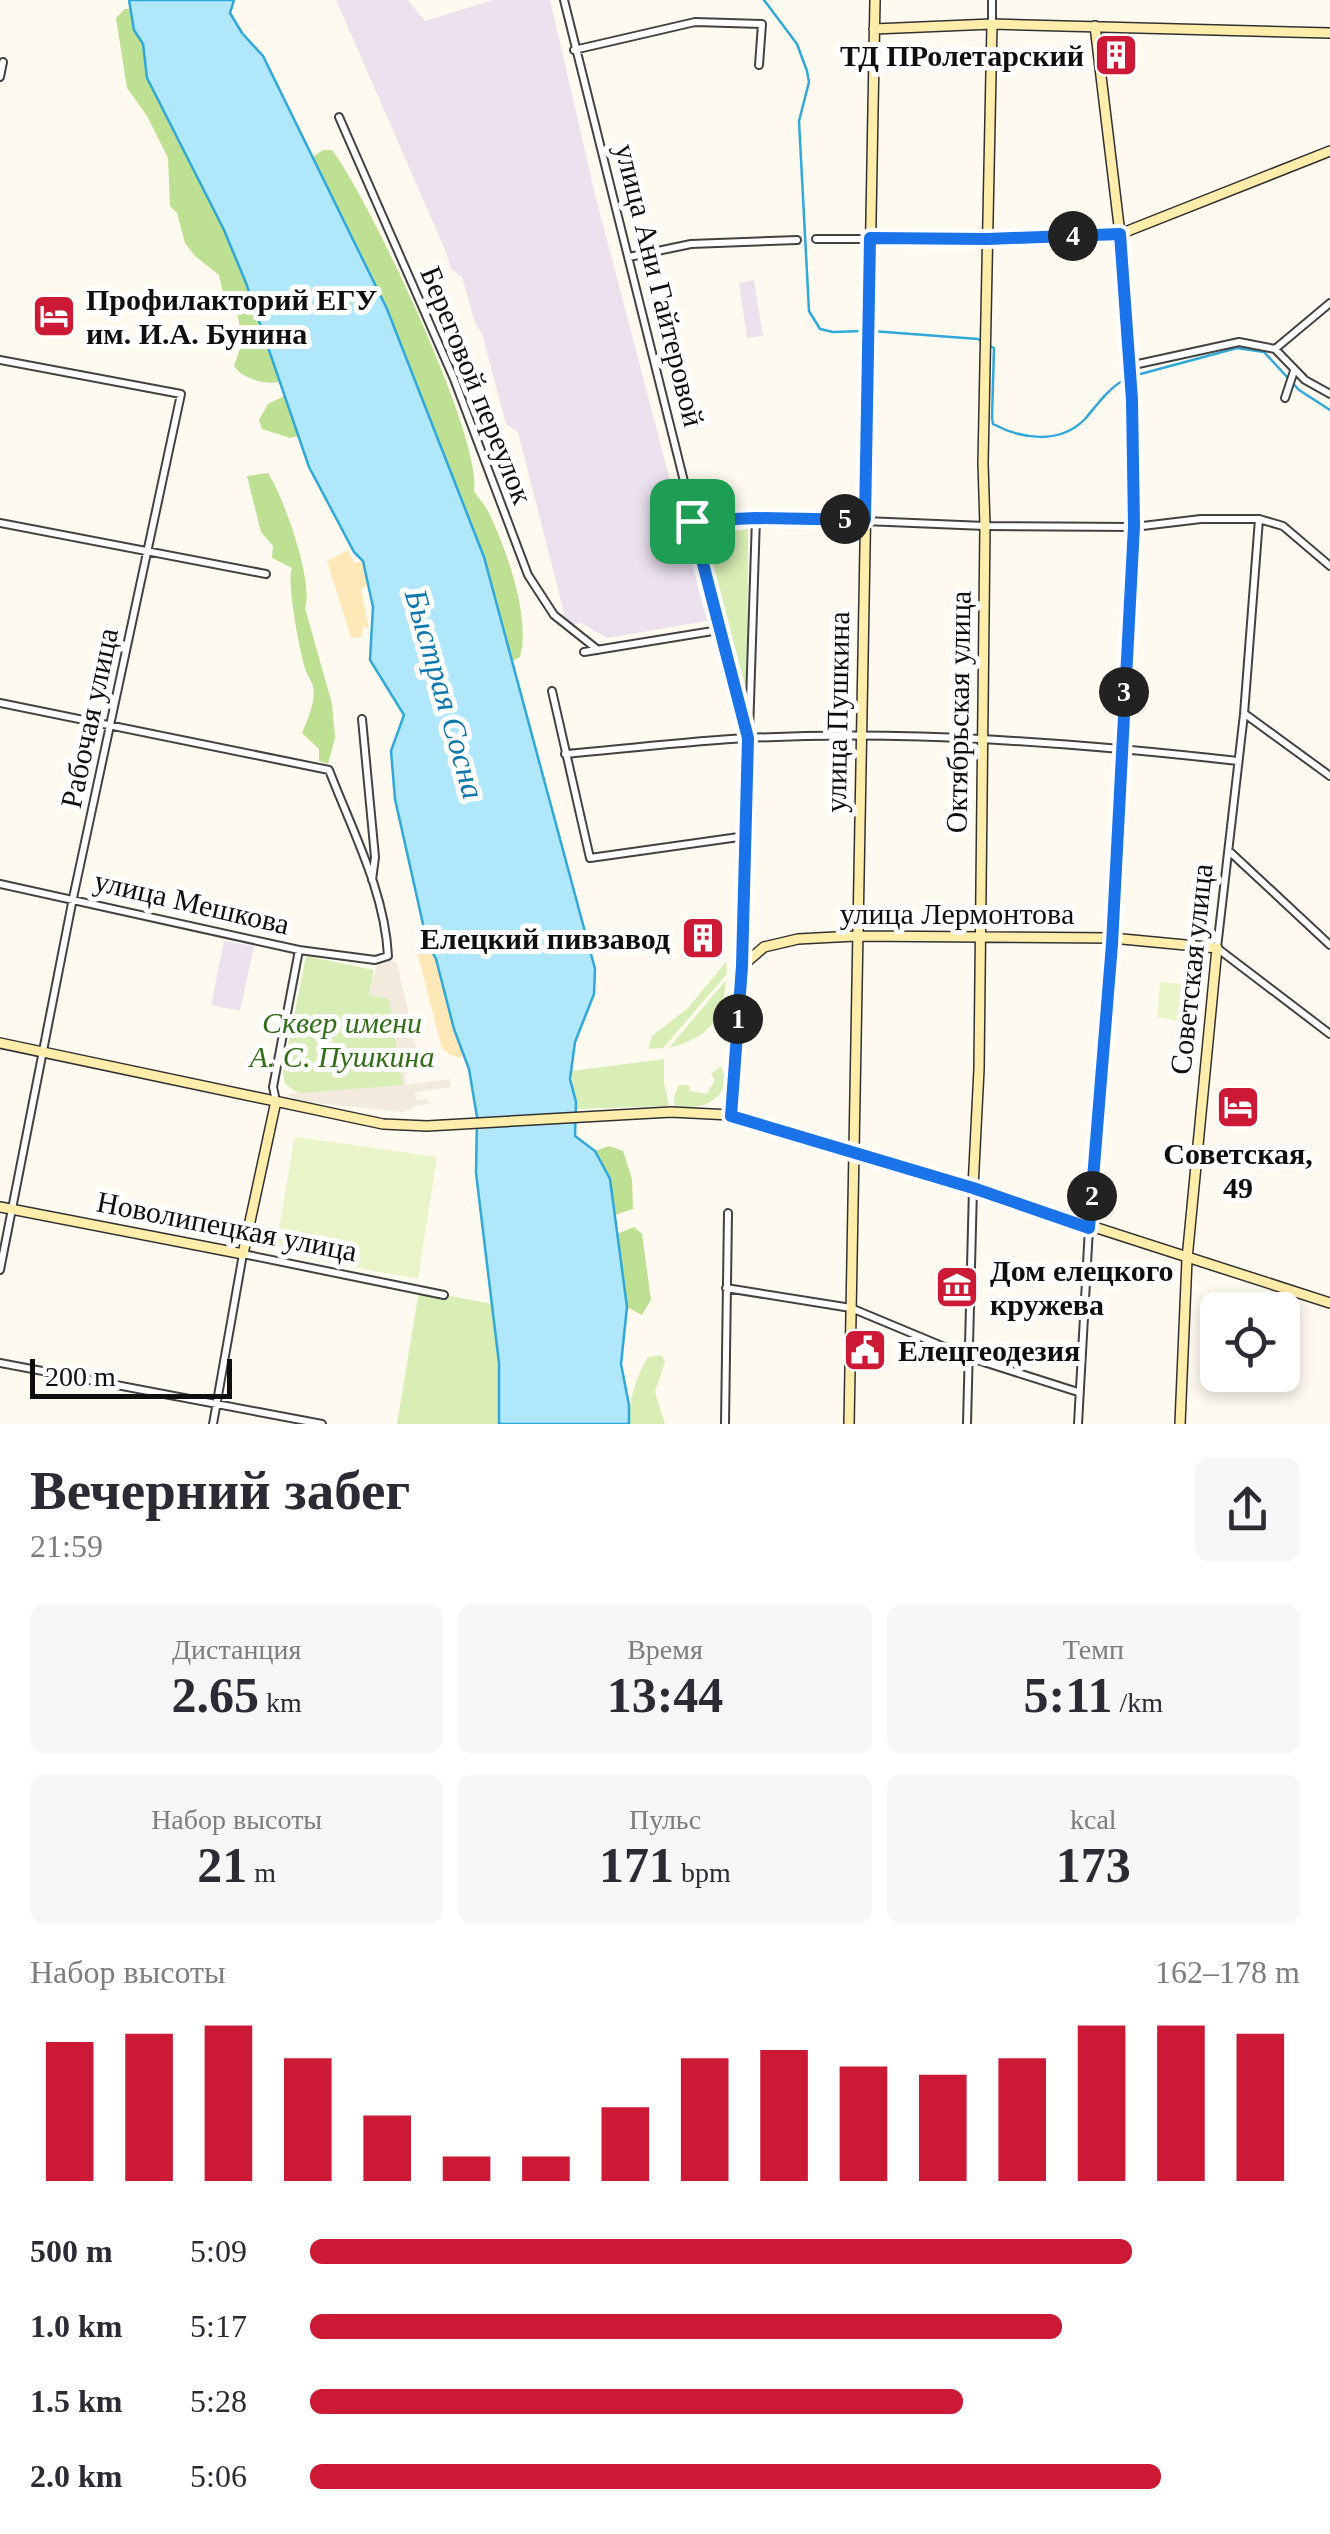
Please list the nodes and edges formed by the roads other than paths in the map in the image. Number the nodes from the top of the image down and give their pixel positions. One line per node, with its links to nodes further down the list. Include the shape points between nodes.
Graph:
1 (564, 0): 8 (street, улица Ани Гайтеровой)
2 (874, 0): 6 (street, улица Пушкина)
3 (992, 0): 4 (street, Октябрьская улица)
4 (992, 24): 5 (street); 6 (street); 17 (street, Октябрьская улица)
5 (1095, 26): 7 (street); 14 (street)
6 (874, 28): 15 (street, улица Пушкина)
7 (1330, 33)
8 (574, 50): 10 (street, via 695,22 762,24); 19 (street, улица Ани Гайтеровой)
9 (3, 62): 11 (street)
10 (759, 66)
11 (0, 78)
12 (339, 117): 39 (street, Береговой переулок, via 454,380 528,574 554,615)
13 (1330, 151): 14 (street)
14 (1120, 234): 17 (street); 23 (street)
15 (870, 238): 16 (street); 17 (street); 30 (street, улица Пушкина)
16 (816, 239)
17 (988, 239): 33 (street, Октябрьская улица)
18 (797, 240): 19 (street, via 691,244)
19 (629, 257): 31 (street, улица Ани Гайтеровой)
20 (1330, 303): 21 (street)
21 (1275, 349): 23 (street, via 1238,342); 24 (street)
22 (0, 360): 35 (street, Рабочая улица, via 181,394)
23 (1129, 366): 25 (street)
24 (1294, 371): 26 (street); 27 (street)
25 (1131, 389): 34 (street)
26 (1330, 394)
27 (1285, 398)
28 (756, 518): 30 (street); 31 (street); 47 (street)
29 (1258, 519): 34 (street); 36 (street, via 1282,526); 43 (street, Советская улица)
30 (865, 520): 33 (street); 46 (street, улица Пушкина)
31 (692, 521): 38 (street, улица Ани Гайтеровой)
32 (0, 522): 35 (street)
33 (986, 526): 34 (street); 48 (street, Октябрьская улица)
34 (1134, 526): 49 (street)
35 (147, 550): 37 (street); 45 (street, Рабочая улица)
36 (1330, 566)
37 (266, 574)
38 (720, 630): 39 (street); 47 (street, улица Ани Гайтеровой)
39 (598, 650): 40 (street)
40 (584, 652)
41 (552, 691): 50 (street)
42 (0, 703): 45 (street)
43 (1244, 714): 51 (street, Советская улица); 52 (street)
44 (362, 719): 55 (street)
45 (110, 726): 55 (street, via 329,770); 57 (street, Рабочая улица)
46 (862, 737): 47 (street); 48 (street); 59 (street, улица Пушкина)
47 (748, 738): 50 (street); 53 (street, улица Ани Гайтеровой)
48 (984, 740): 49 (street); 58 (street, Октябрьская улица)
49 (1120, 748): 51 (street); 60 (street)
50 (565, 754): 53 (street, via 590,858)
51 (1238, 761): 54 (street, Советская улица)
52 (1330, 776)
53 (746, 836): 64 (street, улица Ани Гайтеровой)
54 (1228, 851): 61 (street); 62 (street, Советская улица)
55 (372, 882): 63 (street, улица Мешкова, via 388,956)
56 (0, 884): 57 (street, улица Мешкова)
57 (73, 898): 63 (street, улица Мешкова); 67 (street, Рабочая улица)
58 (980, 935): 59 (street, улица Лермонтова); 60 (street, улица Лермонтова); 71 (street, Октябрьская улица)
59 (858, 936): 64 (street, улица Лермонтова, via 798,938 764,947); 70 (street, улица Пушкина)
60 (1112, 938): 62 (street, улица Лермонтова); 74 (street)
61 (1330, 946)
62 (1217, 948): 65 (street); 76 (street, Советская улица)
63 (299, 950): 68 (street, via 273,1087)
64 (742, 966): 69 (street, улица Ани Гайтеровой)
65 (1330, 1034)
66 (0, 1043): 67 (street)
67 (44, 1052): 68 (street); 72 (street, Рабочая улица)
68 (276, 1102): 69 (street, via 427,1126 666,1112); 75 (street)
69 (731, 1116): 70 (street)
70 (854, 1154): 71 (street); 81 (street, улица Пушкина)
71 (973, 1188): 74 (street); 82 (street, Октябрьская улица)
72 (5, 1208): 75 (street, Новолипецкая улица); 77 (street)
73 (728, 1214): 78 (street)
74 (1089, 1228): 76 (street); 84 (street)
75 (243, 1254): 79 (street, Новолипецкая улица); 85 (street)
76 (1187, 1258): 80 (street); 92 (street, Советская улица)
77 (0, 1270)
78 (726, 1288): 81 (street); 88 (street)
79 (444, 1295)
80 (1330, 1304)
81 (851, 1308): 82 (street); 89 (street, улица Пушкина)
82 (971, 1358): 84 (street); 90 (street, Октябрьская улица)
83 (0, 1363): 85 (street)
84 (1078, 1392): 91 (street)
85 (216, 1405): 86 (street); 87 (street)
86 (213, 1424)
87 (322, 1424)
88 (725, 1424)
89 (849, 1424)
90 (968, 1424)
91 (1078, 1424)
92 (1180, 1424)

